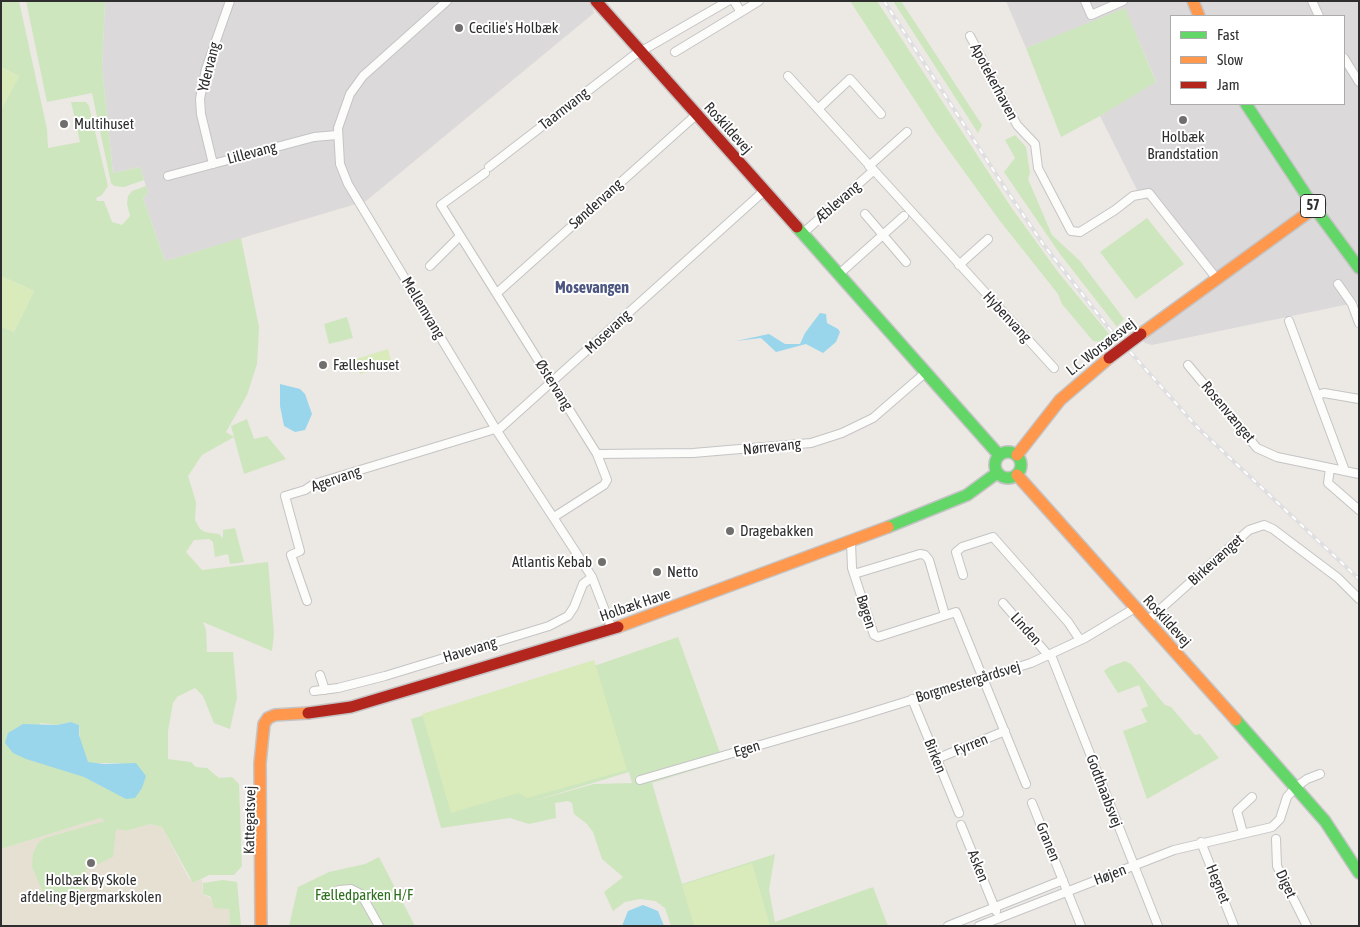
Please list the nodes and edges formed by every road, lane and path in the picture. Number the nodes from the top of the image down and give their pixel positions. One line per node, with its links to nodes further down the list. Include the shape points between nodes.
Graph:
1 (230, 1): 29 (street, Ydervang, via 208,63 200,99)
2 (447, 1): 28 (street, Mellemvang, via 363,76 346,102)
3 (728, 1): 17 (street, Taarnvang)
4 (734, 1): 12 (street)
5 (760, 1): 12 (street)
6 (1085, 1): 7 (street, via 1091,15)
7 (1123, 1)
8 (1193, 1): 13 (street)
9 (1200, 1): 14 (street)
10 (1312, 1): 15 (street)
11 (602, 3): 17 (street, Roskildevej)
12 (741, 12): 18 (street)
13 (1199, 15)
14 (1206, 15)
15 (1319, 15)
16 (970, 36): 47 (street, Apotekerhaven, via 1017,125 1035,144 1038,168 1072,231 1083,231 1133,196 1149,193)
17 (640, 52): 26 (street, Roskildevej); 31 (street, Taarnvang)
18 (674, 52)
19 (1345, 60): 21 (street)
20 (788, 76): 24 (street, Hybenvang)
21 (1359, 82)
22 (1247, 105): 34 (street, 57)
23 (1253, 105): 34 (street, 57)
24 (818, 109): 25 (street, via 850,80); 30 (street, Hybenvang)
25 (881, 114)
26 (696, 115): 33 (street, Roskildevej); 49 (street, Søndervang)
27 (907, 132): 30 (street)
28 (337, 135): 29 (street, Lillevang, via 314,137); 58 (street, Mellemvang, via 340,164 348,184)
29 (213, 164): 32 (street, Lillevang)
30 (871, 168): 36 (street, Hybenvang); 37 (street, Æblevang)
31 (487, 170): 39 (street, Østervang, via 441,205)
32 (168, 176)
33 (764, 191): 37 (street, Roskildevej); 55 (street, Mosevang)
34 (1317, 205): 41 (street, 57); 45 (street, 57); 47 (street, L.C. Worsøesvej)
35 (865, 214): 38 (street)
36 (907, 214): 38 (street); 43 (street, Hybenvang)
37 (802, 234): 46 (street, Roskildevej)
38 (883, 235): 42 (street); 46 (street)
39 (460, 236): 44 (street); 49 (street, Østervang)
40 (988, 239): 43 (street)
41 (1359, 258)
42 (906, 262)
43 (959, 265): 53 (street, Hybenvang)
44 (430, 266)
45 (1359, 268)
46 (838, 275): 54 (street, Roskildevej)
47 (1217, 279): 61 (street, L.C. Worsøesvej, bridge, via 1109,358 1060,400)
48 (1338, 284): 51 (street, via 1352,304)
49 (497, 293): 55 (street, Østervang)
50 (1289, 321): 56 (street)
51 (1359, 323)
52 (1188, 365): 62 (street, Rosenvænget, via 1257,448 1277,457)
53 (1054, 368)
54 (925, 373): 59 (street, Nørrevang, via 873,418 811,443 693,454); 60 (street, Roskildevej)
55 (552, 383): 58 (street, Mosevang); 59 (street, Østervang)
56 (1317, 395): 57 (street, via 1324,393); 63 (street)
57 (1359, 399)
58 (496, 430): 68 (street, Mellemvang); 74 (street, Agervang, via 314,484 285,496 300,551 291,556)
59 (598, 454): 68 (street, Østervang, via 607,482)
60 (999, 455): 61 (street, via 1010,451); 64 (street, via 994,463)
61 (1017, 455): 66 (street, via 1021,467)
62 (1330, 468): 63 (street, Rosenvænget); 67 (street, via 1328,483)
63 (1345, 471): 65 (street, Rosenvænget)
64 (997, 473): 66 (street, via 1006,478); 69 (street, Holbæk Have, via 951,503)
65 (1359, 474)
66 (1017, 475): 76 (street, Roskildevej)
67 (1359, 510)
68 (554, 517): 72 (street, Mellemvang)
69 (851, 542): 70 (street, Bøgen); 79 (street, Holbæk Have)
70 (854, 574): 77 (street, Bøgen, via 925,555); 77 (street, Bøgen, via 876,636)
71 (963, 575): 80 (street, via 956,552 993,537)
72 (592, 577): 79 (street, Mellemvang); 84 (street, Havevang, via 583,584 568,616 550,626 385,676)
73 (1359, 600): 78 (street, Birkevænget, via 1334,575 1274,528 1264,525 1249,530)
74 (307, 601)
75 (1003, 603): 81 (street, Linden)
76 (1136, 608): 78 (street, Roskildevej); 80 (street, Borgmestergårdsvej)
77 (945, 615): 83 (street, via 956,612)
78 (1147, 621): 94 (street, Roskildevej)
79 (612, 629): 87 (street, Holbæk Have, via 351,708)
80 (1080, 640): 81 (street, Borgmestergårdsvej)
81 (1050, 656): 83 (street, Borgmestergårdsvej); 102 (street, Godthaabsvej)
82 (320, 675): 84 (street)
83 (983, 677): 86 (street, Borgmestergårdsvej); 89 (street, Fyrren)
84 (326, 690): 85 (street, Havevang)
85 (314, 691)
86 (912, 699): 88 (street, Borgmestergårdsvej); 90 (street, Birken)
87 (268, 718): 109 (street, Kattegatsvej, via 264,726 261,763 268,798)
88 (854, 718): 92 (street, Egen)
89 (1005, 731): 90 (street, Fyrren); 93 (street, Fyrren)
90 (936, 759): 97 (street, Birken)
91 (1320, 774): 94 (street)
92 (640, 780)
93 (1026, 784)
94 (1296, 787): 99 (street, Højen, via 1277,824); 103 (street, Roskildevej, via 1340,841)
95 (1252, 797): 99 (street, via 1236,811)
96 (1032, 803): 104 (street, Granen)
97 (959, 813)
98 (961, 825): 107 (street, Asken)
99 (1243, 833): 101 (street, Højen)
100 (1276, 839): 116 (street, Diget, via 1277,866)
101 (1201, 842): 102 (street, Højen); 115 (street, Hegnet)
102 (1134, 866): 106 (street, Højen); 114 (street, Godthaabsvej)
103 (1359, 873)
104 (1063, 880): 106 (street, Granen); 107 (street, Granen)
105 (339, 890): 110 (street, via 351,889 361,894)
106 (1068, 891): 108 (street, Højen); 113 (street, Granen)
107 (994, 907): 108 (street, Asken); 111 (street)
108 (998, 918): 112 (street, Højen)
109 (261, 926)
110 (379, 926)
111 (948, 926)
112 (979, 926)
113 (1081, 926)
114 (1158, 926)
115 (1234, 926)
116 (1307, 926)

